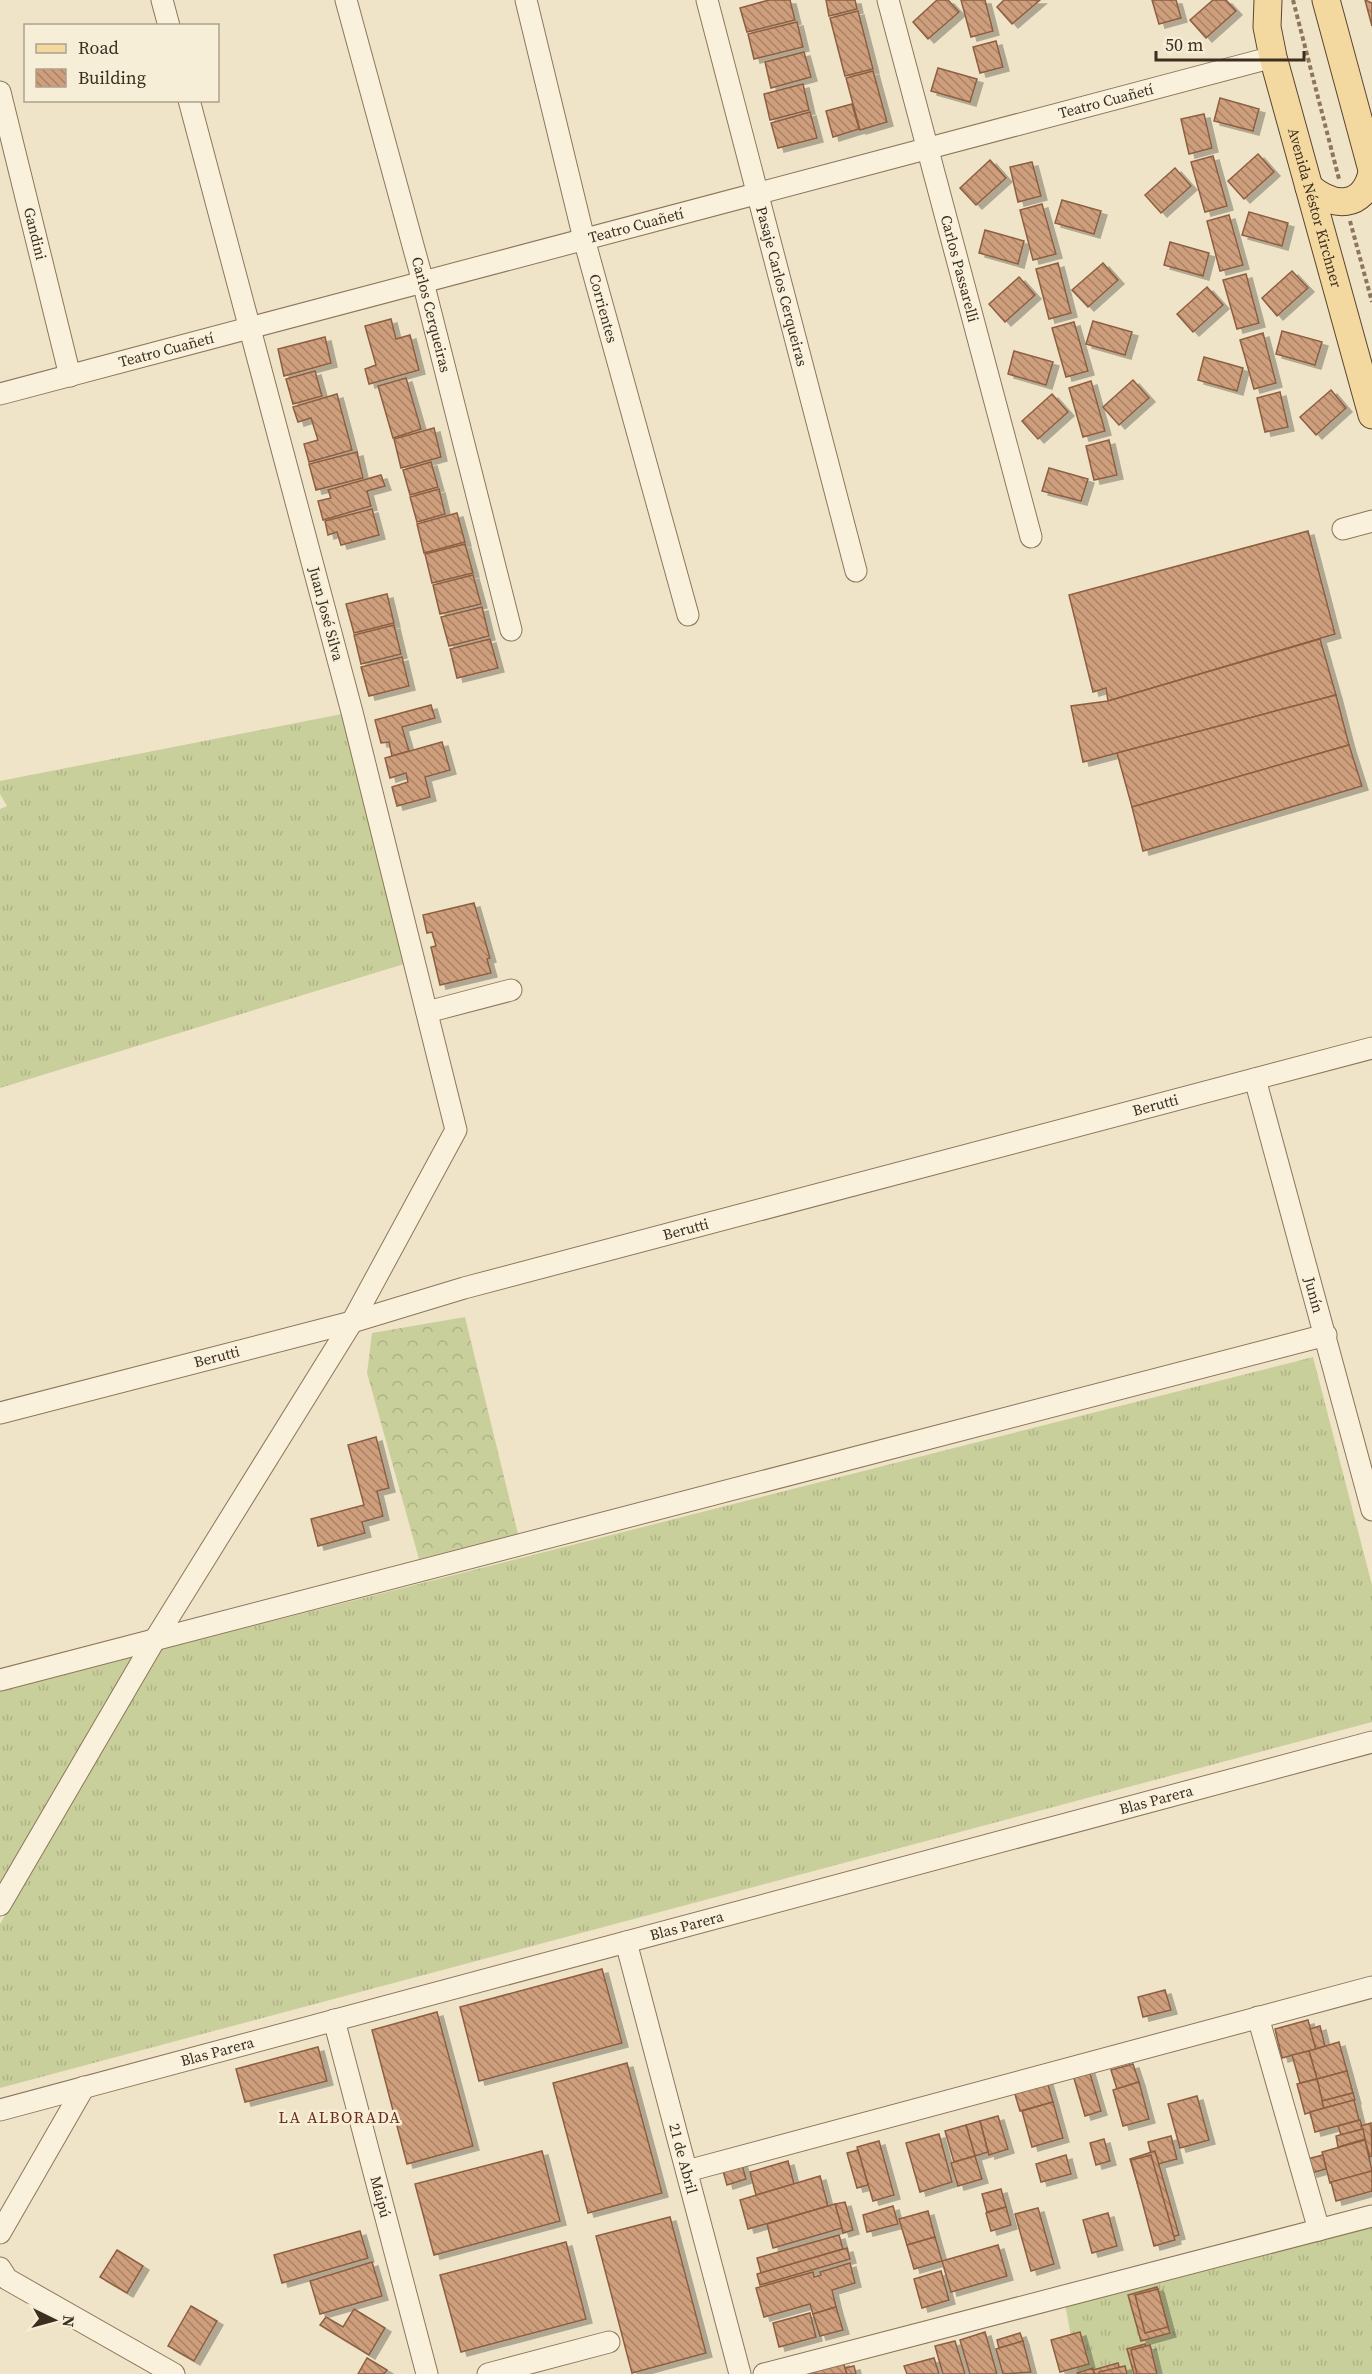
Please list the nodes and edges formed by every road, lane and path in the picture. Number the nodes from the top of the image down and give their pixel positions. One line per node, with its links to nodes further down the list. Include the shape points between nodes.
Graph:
1 (162, 0): 8 (street)
2 (345, 0): 19 (street, Carlos Cerqueiras)
3 (526, 0): 18 (street, Corrientes)
4 (707, 0): 16 (street, Pasaje Carlos Cerqueiras)
5 (888, 0): 13 (street, Carlos Passarelli)
6 (1276, 1): 9 (main road, Avenida Néstor Kirchner, via 1267,27); 17 (path)
7 (1324, 2): 12 (main road)
8 (168, 24)
9 (1273, 57): 13 (street, Teatro Cuañetí); 15 (main road, Avenida Néstor Kirchner)
10 (0, 92): 22 (street, Gandini)
11 (190, 102): 21 (street, Juan José Silva)
12 (1368, 138): 14 (main road)
13 (926, 148): 16 (street, Teatro Cuañetí); 27 (street, Carlos Passarelli)
14 (1372, 172): 17 (main road, via 1364,193)
15 (1309, 188): 17 (main road, via 1320,197); 24 (main road, Avenida Néstor Kirchner)
16 (756, 194): 18 (street, Teatro Cuañetí); 28 (street, Pasaje Carlos Cerqueiras)
17 (1345, 202): 20 (path)
18 (584, 239): 19 (street, Teatro Cuañetí); 29 (street, Corrientes)
19 (423, 282): 21 (street, Teatro Cuañetí); 30 (street, Carlos Cerqueiras)
20 (1372, 302)
21 (251, 327): 22 (street, Teatro Cuañetí); 32 (street, Juan José Silva)
22 (70, 376): 23 (street, Teatro Cuañetí)
23 (0, 394)
24 (1372, 415)
25 (1372, 521): 26 (street)
26 (1343, 529)
27 (1030, 537)
28 (856, 572)
29 (688, 615)
30 (511, 630)
31 (511, 990): 32 (street)
32 (427, 1012): 35 (street, Juan José Silva, via 456,1130)
33 (1372, 1048): 34 (street, Berutti)
34 (1255, 1079): 35 (street, Berutti, via 475,1285); 36 (street, Junín)
35 (352, 1322): 37 (street, Berutti); 39 (street)
36 (1326, 1335): 38 (street, Junín); 39 (street)
37 (0, 1413)
38 (1372, 1510)
39 (154, 1641): 40 (street); 42 (street)
40 (0, 1680)
41 (1372, 1742): 43 (street, Blas Parera)
42 (0, 1905)
43 (626, 1942): 46 (street, Blas Parera); 49 (street, 21 de Abril)
44 (1372, 1987): 45 (street)
45 (1258, 2017): 49 (street); 51 (street)
46 (334, 2020): 47 (street, Blas Parera); 56 (street, Maipú)
47 (84, 2087): 48 (street, Blas Parera); 52 (street)
48 (0, 2110)
49 (687, 2172): 58 (street, 21 de Abril)
50 (1372, 2216): 51 (street)
51 (1319, 2230): 59 (street)
52 (0, 2233)
53 (0, 2268): 55 (street, via 7,2279)
54 (609, 2342): 57 (street)
55 (174, 2374)
56 (427, 2374)
57 (488, 2374)
58 (740, 2374)
59 (764, 2374)

